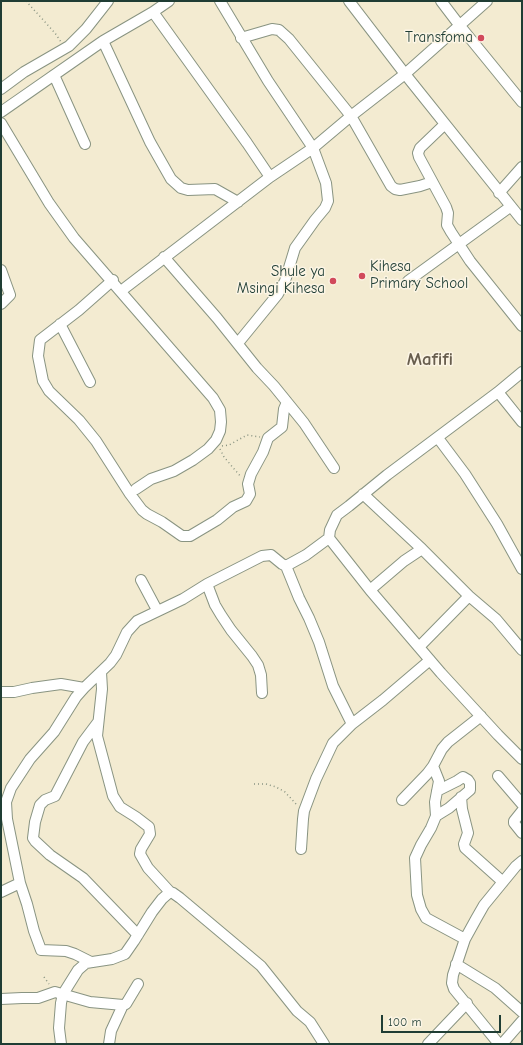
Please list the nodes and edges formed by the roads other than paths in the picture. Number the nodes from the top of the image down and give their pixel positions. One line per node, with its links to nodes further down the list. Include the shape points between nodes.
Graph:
1 (108, 1): 13 (street, via 86,29 65,49 24,72)
2 (169, 1): 7 (street)
3 (220, 1): 9 (street)
4 (349, 1): 11 (street)
5 (441, 1): 8 (street)
6 (487, 1): 8 (street)
7 (153, 12): 10 (street); 22 (street)
8 (460, 26): 11 (street); 14 (street)
9 (241, 38): 16 (street, via 272,29 279,30); 20 (street)
10 (103, 41): 12 (street); 25 (street, via 150,142 171,179 181,188 215,190)
11 (405, 74): 16 (street); 18 (street)
12 (54, 75): 15 (street); 19 (street)
13 (1, 89)
14 (522, 102)
15 (1, 112)
16 (351, 116): 20 (street); 23 (street, via 391,186 400,190)
17 (1, 123): 31 (street, via 49,203 74,238)
18 (445, 124): 23 (street, via 418,150); 24 (street)
19 (85, 144)
20 (313, 148): 22 (street); 37 (street, via 326,183 327,205 295,248 285,282 278,294)
21 (522, 167): 24 (street)
22 (270, 177): 25 (street)
23 (432, 182): 28 (street, via 446,207 447,225)
24 (499, 193): 26 (street)
25 (238, 202): 29 (street)
26 (510, 206): 27 (street); 28 (street)
27 (522, 220)
28 (459, 244): 32 (street); 36 (street)
29 (164, 257): 33 (street); 37 (street)
30 (1, 270): 34 (street, via 10,295)
31 (112, 280): 33 (street); 35 (street)
32 (408, 281)
33 (121, 291): 47 (street, via 213,398 220,410 221,422 216,440 208,449 187,464 151,479)
34 (1, 304)
35 (60, 324): 39 (street); 44 (street, via 40,340 38,356 43,381 49,391 96,441 142,510 182,536 190,536 246,501 250,494 248,484 251,474 269,437)
36 (522, 326)
37 (238, 343): 41 (street)
38 (522, 372): 40 (street)
39 (90, 382)
40 (498, 392): 42 (street); 45 (street)
41 (287, 402): 43 (street); 44 (street)
42 (522, 422)
43 (304, 423): 44 (street); 46 (street)
44 (281, 429)
45 (438, 438): 48 (street); 52 (street, via 498,524)
46 (334, 468)
47 (136, 489)
48 (363, 494): 49 (street, via 337,516); 50 (street)
49 (329, 538): 51 (street); 55 (street)
50 (422, 549): 55 (street); 56 (street)
51 (286, 566): 54 (street, via 267,555); 67 (street, via 319,642 333,686)
52 (522, 569)
53 (141, 580): 57 (street)
54 (207, 584): 57 (street, via 183,599); 64 (street, via 221,615 258,665)
55 (370, 590): 58 (street)
56 (469, 596): 58 (street); 59 (street, via 496,619)
57 (157, 610): 61 (street, via 132,626 116,655)
58 (419, 647): 60 (street)
59 (522, 650)
60 (430, 660): 65 (street); 67 (street)
61 (101, 672): 62 (street); 66 (street, via 102,689)
62 (84, 688): 63 (street, via 60,684); 81 (street, via 54,732 19,775 6,802)
63 (1, 692)
64 (262, 693)
65 (481, 716): 68 (street); 69 (street, via 448,742)
66 (98, 722): 83 (street, via 97,736 116,803 149,827 150,834 140,854 148,868); 84 (street, via 83,742 55,796 45,800 40,806 33,838 50,855 83,878)
67 (352, 724): 78 (street, via 333,743 314,784 303,820)
68 (522, 759)
69 (433, 766): 71 (street, via 438,778); 73 (street)
70 (498, 776): 74 (street)
71 (437, 791): 72 (street, via 465,777 471,788); 76 (street)
72 (461, 797): 76 (street); 80 (street, via 468,832 465,848)
73 (402, 800)
74 (522, 804)
75 (522, 812): 77 (street, via 514,823)
76 (436, 816): 85 (street, via 415,858 420,909 426,918)
77 (522, 833)
78 (301, 849)
79 (520, 866): 80 (street)
80 (503, 882): 85 (street, via 484,905)
81 (20, 883): 82 (street); 86 (street, via 41,950 66,951)
82 (1, 892)
83 (170, 892): 84 (street, via 155,907); 97 (street, via 261,966 297,1011 310,1022)
84 (138, 935): 86 (street, via 121,956)
85 (465, 940): 87 (street)
86 (91, 962): 89 (street, via 83,966)
87 (456, 964): 91 (street, via 452,983); 93 (street, via 495,988)
88 (138, 984): 92 (street)
89 (63, 994): 90 (street, via 55,992 38,998); 92 (street, via 90,1002); 95 (street, via 59,1012)
90 (1, 999)
91 (467, 1003): 98 (street); 99 (street)
92 (123, 1005): 96 (street, via 112,1027)
93 (522, 1012)
94 (522, 1021): 99 (street)
95 (61, 1044)
96 (108, 1044)
97 (324, 1044)
98 (428, 1044)
99 (501, 1044)

